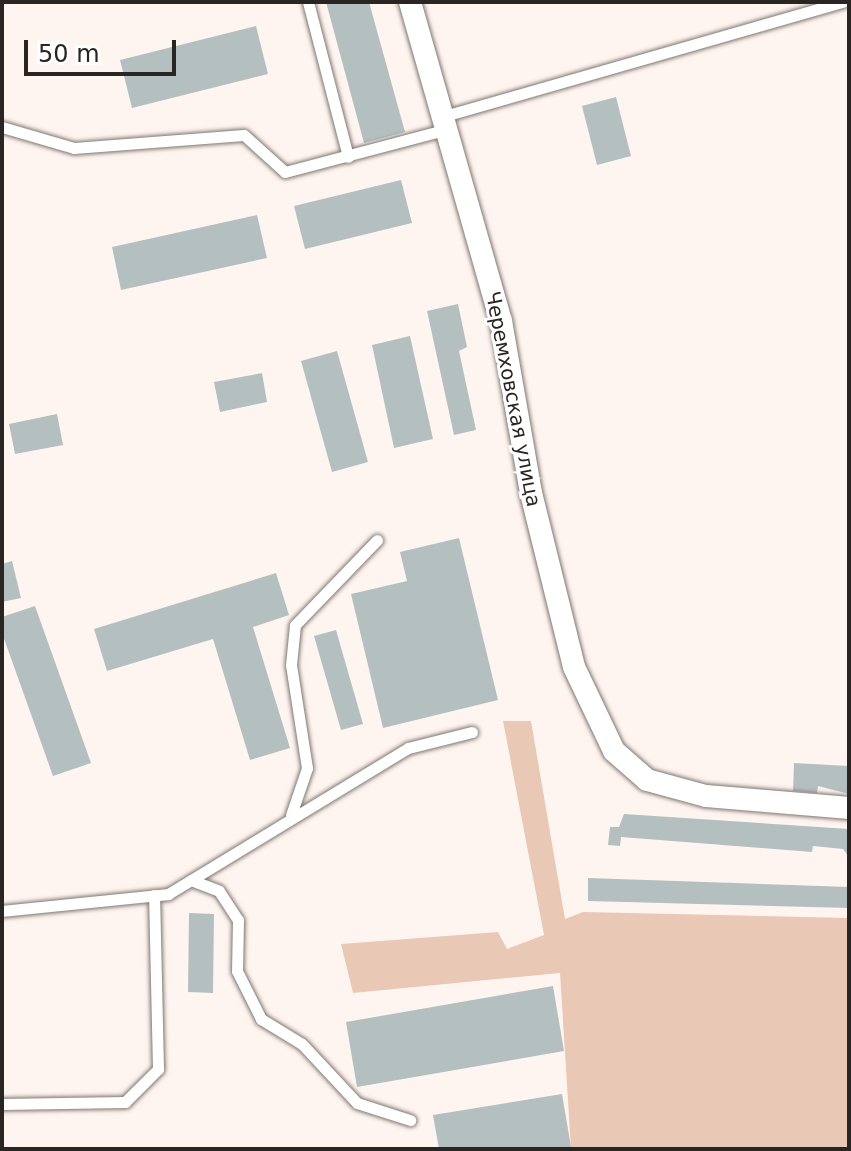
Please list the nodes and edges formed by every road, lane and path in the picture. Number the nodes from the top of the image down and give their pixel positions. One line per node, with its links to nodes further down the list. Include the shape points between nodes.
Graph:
1 (308, 2): 6 (lane)
2 (410, 2): 4 (street, Черемховская улица)
3 (843, 2): 4 (lane)
4 (443, 124): 6 (lane); 9 (street, Черемховская улица, via 501,321 531,493 589,703 614,751 647,780 706,796)
5 (2, 127): 6 (lane, via 74,148 244,135 285,172)
6 (348, 157)
7 (377, 540): 10 (lane, via 295,625 291,665 307,768)
8 (472, 732): 10 (lane, via 408,748)
9 (849, 808)
10 (291, 816): 11 (lane)
11 (191, 880): 12 (lane); 15 (lane, via 219,891 238,920 237,971 261,1019 302,1044 357,1103)
12 (154, 895): 13 (lane); 14 (lane, via 158,1069 125,1102)
13 (2, 911)
14 (2, 1104)
15 (410, 1120)

